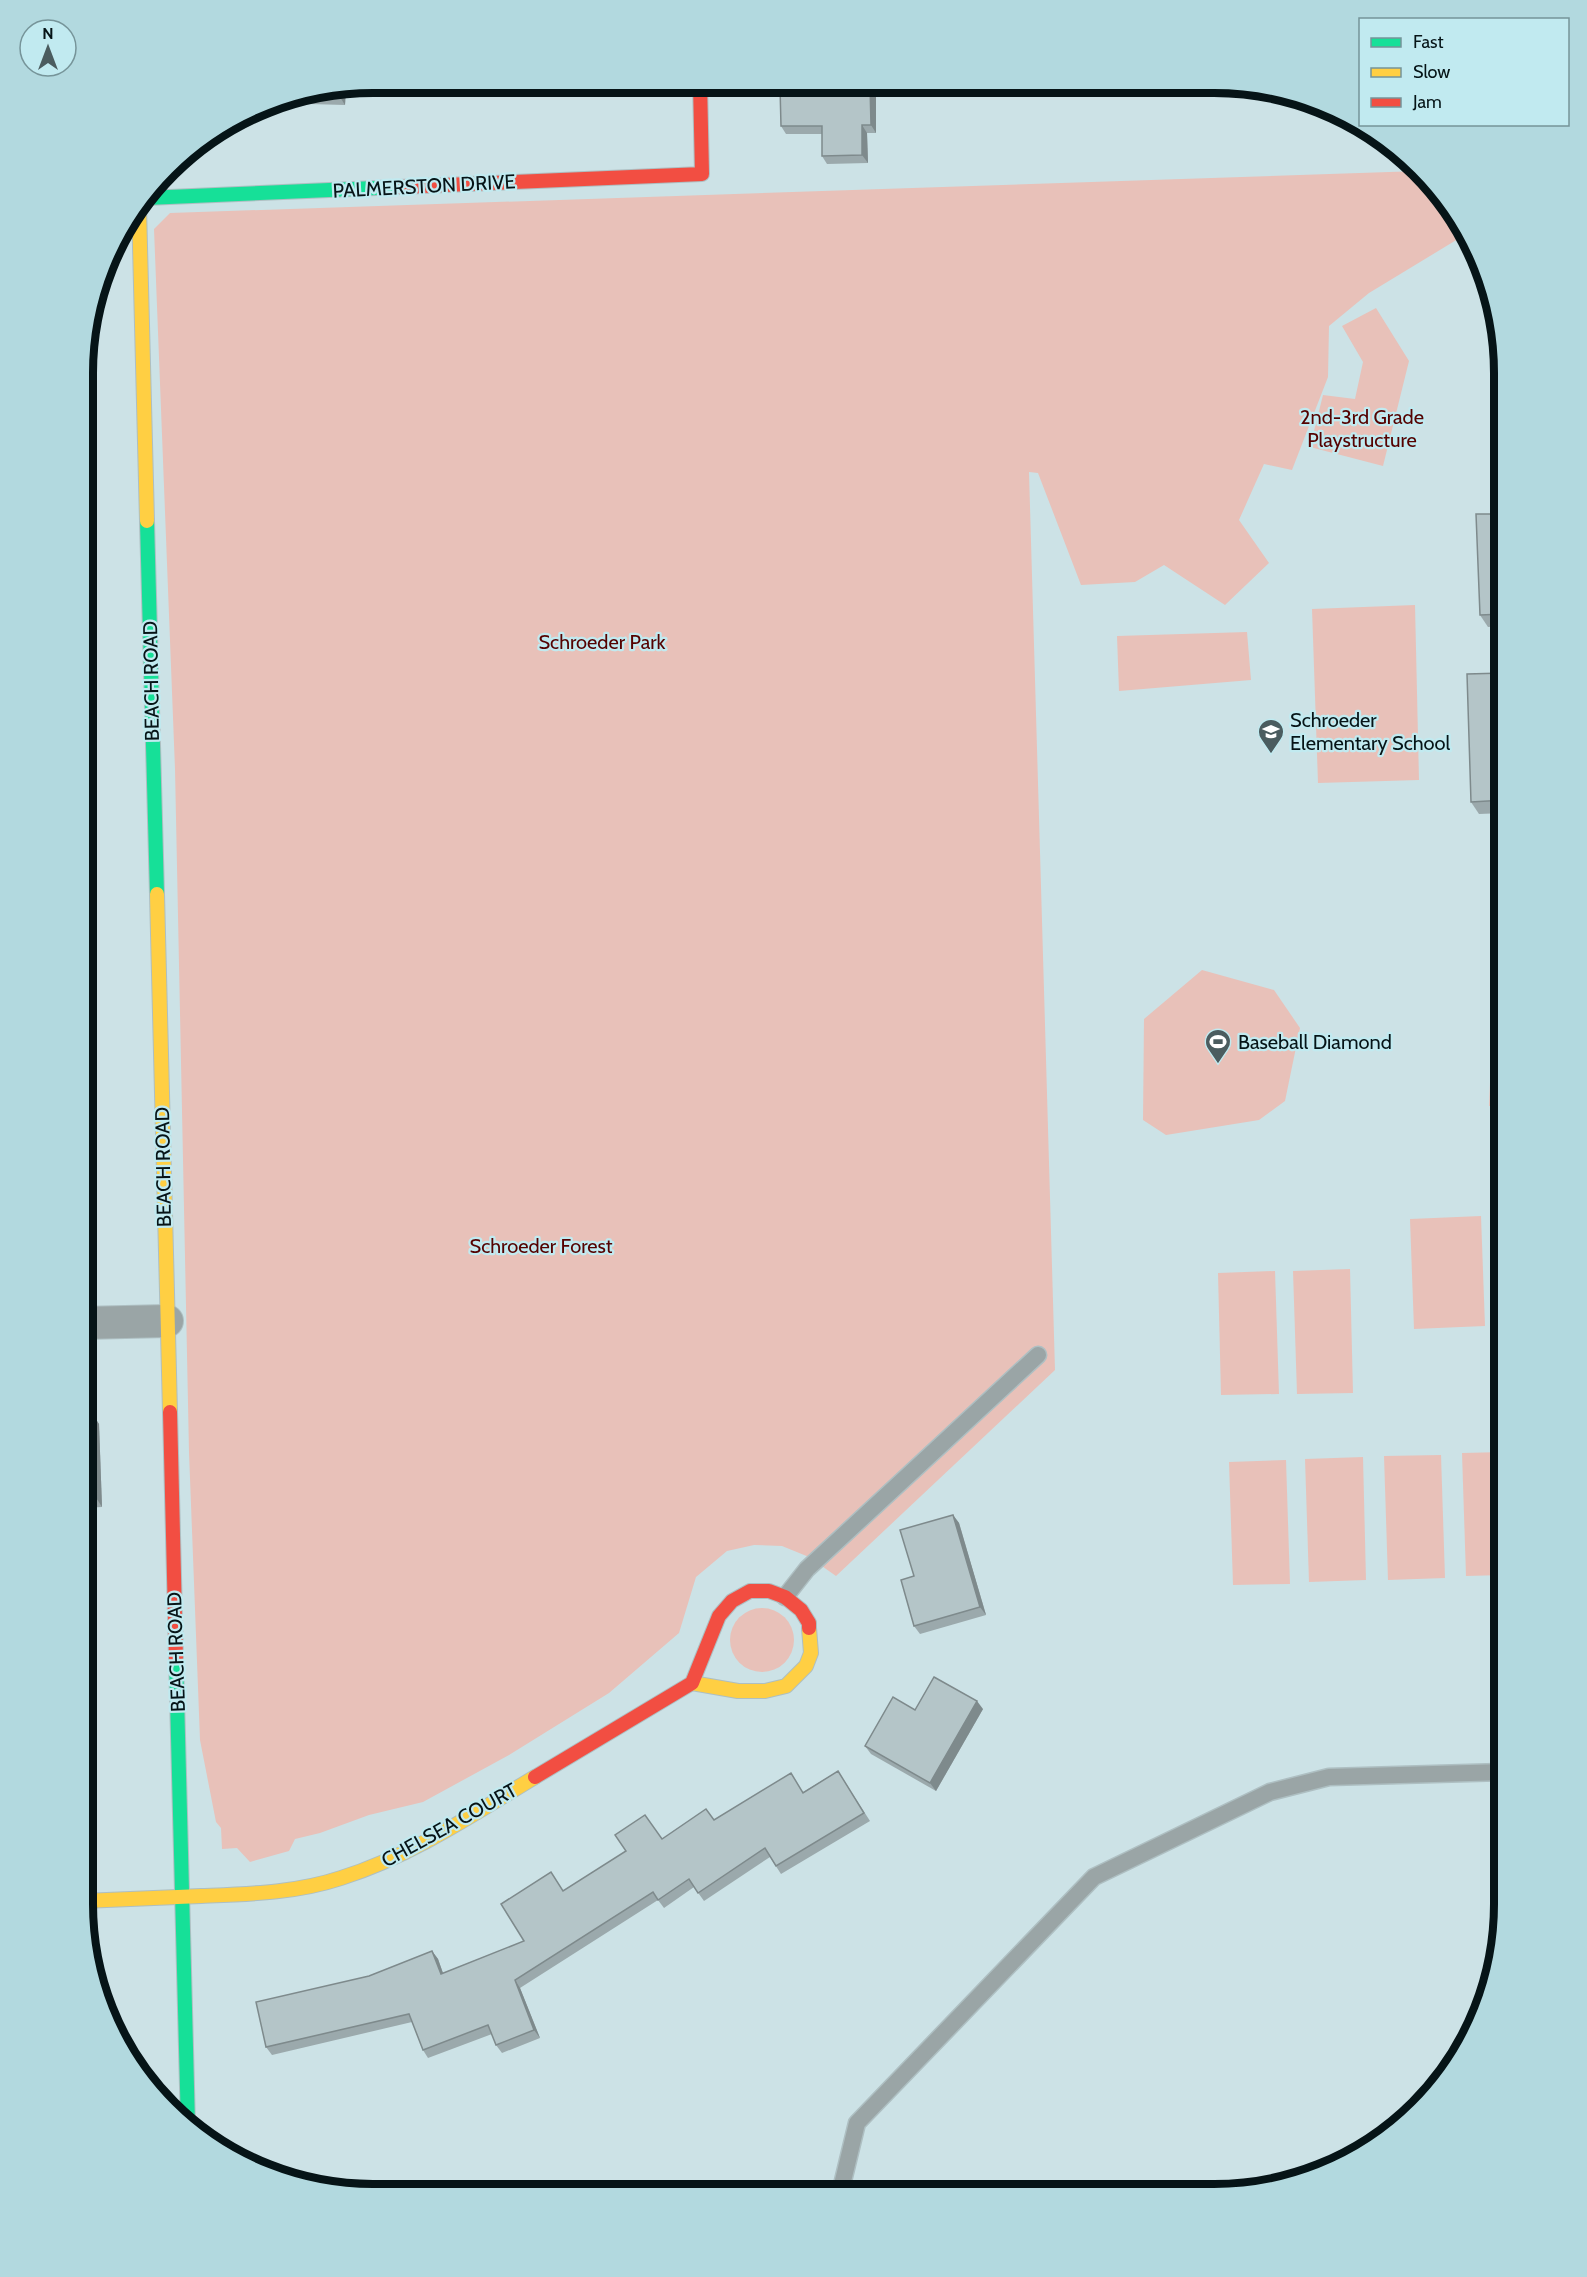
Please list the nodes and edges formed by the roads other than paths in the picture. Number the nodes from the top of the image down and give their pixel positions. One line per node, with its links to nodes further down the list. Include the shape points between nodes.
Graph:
1 (700, 93): 2 (street, PALMERSTON DRIVE, via 702,174)
2 (155, 198)
3 (139, 219): 4 (street, BEACH ROAD)
4 (167, 1321): 5 (street); 10 (street, BEACH ROAD)
5 (93, 1323)
6 (1038, 1355): 7 (lane, via 807,1569)
7 (785, 1597): 8 (street, via 769,1591 750,1591 732,1601 719,1616); 8 (street, via 801,1610 812,1638 806,1666 797,1677 786,1686 765,1691)
8 (692, 1683): 10 (street, CHELSEA COURT, via 437,1836 376,1866 303,1888)
9 (1494, 1772): 13 (lane, via 1329,1777 1270,1792 1094,1877 857,2123)
10 (182, 1898): 11 (street, CHELSEA COURT); 12 (street, BEACH ROAD)
11 (93, 1900)
12 (188, 2114)
13 (842, 2184)

